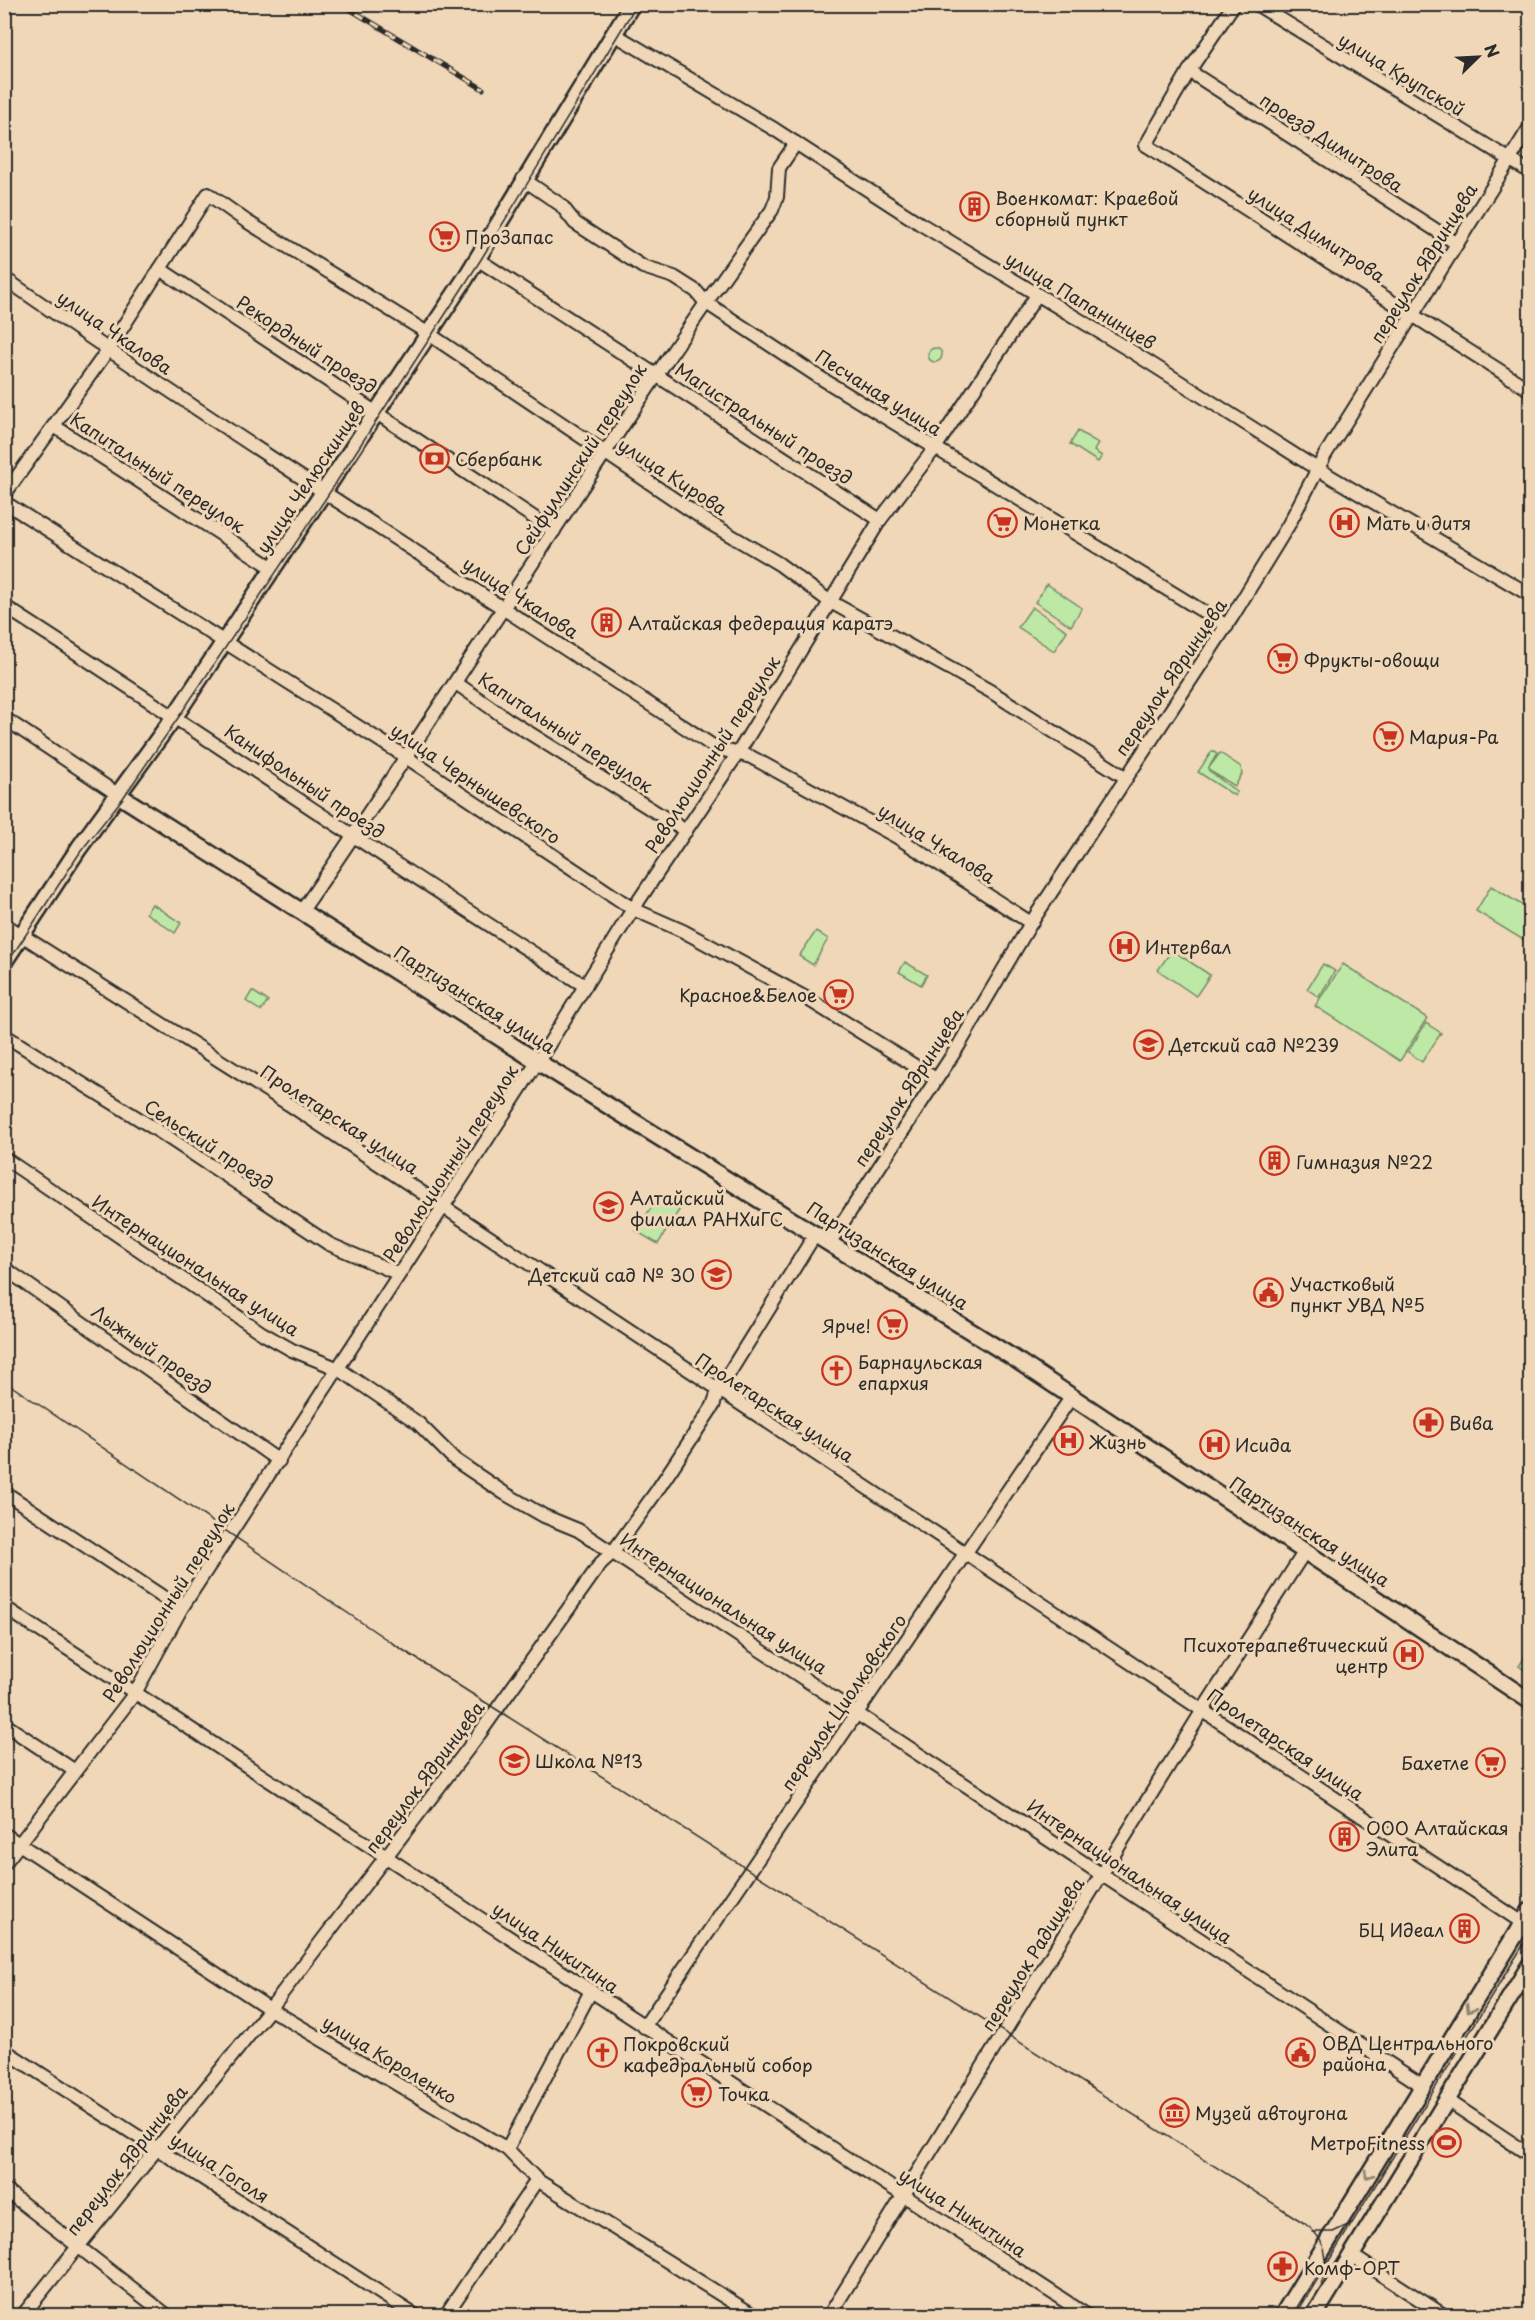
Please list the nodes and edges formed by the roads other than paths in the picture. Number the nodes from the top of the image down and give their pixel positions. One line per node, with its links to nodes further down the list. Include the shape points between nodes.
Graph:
1 (632, 4): 4 (main road, улица Челюскинцев)
2 (1234, 4): 5 (street)
3 (1256, 4): 8 (street, улица Крупской)
4 (614, 34): 7 (street, улица Папанинцев); 10 (main road, улица Челюскинцев)
5 (1189, 71): 11 (street, проезд Димитрова); 17 (street, улица Димитрова, via 1146,146)
6 (1530, 127): 8 (street, переулок Ядринцева)
7 (796, 143): 15 (street, улица Папанинцев); 16 (street, Сейфуллинский переулок, via 779,168 772,210)
8 (1510, 160): 9 (street, улица Крупской); 11 (street, переулок Ядринцева)
9 (1530, 171)
10 (523, 179): 12 (main road, улица Челюскинцев); 16 (street, Песчаная улица, via 561,205 575,223 643,267 674,277)
11 (1456, 243): 17 (street, переулок Ядринцева)
12 (477, 259): 18 (main road, улица Челюскинцев); 20 (street, Магистральный проезд)
13 (160, 269): 18 (street, улица Кирова, via 208,194); 19 (street); 22 (street, Рекордный проезд)
14 (4, 278): 19 (street, улица Чкалова)
15 (1037, 295): 24 (street, Революционный переулок); 26 (street, улица Папанинцев)
16 (705, 302): 20 (street, Сейфуллинский переулок); 24 (street, Песчаная улица)
17 (1410, 316): 21 (street, улица Димитрова); 26 (street, переулок Ядринцева)
18 (429, 334): 22 (main road, улица Челюскинцев); 25 (street, улица Кирова)
19 (108, 350): 23 (street); 27 (street, улица Чкалова)
20 (656, 375): 25 (street, Сейфуллинский переулок); 30 (street, Магистральный проезд)
21 (1530, 390)
22 (376, 412): 27 (main road, улица Челюскинцев); 31 (street, Рекордный проезд)
23 (54, 426): 28 (street); 32 (street, Капитальный переулок)
24 (935, 448): 30 (street, Революционный переулок); 37 (street, Песчаная улица)
25 (604, 453): 31 (street, Сейфуллинский переулок); 34 (street, улица Кирова, via 779,564)
26 (1318, 468): 33 (street, улица Папанинцев); 37 (street, переулок Ядринцева)
27 (324, 493): 32 (main road, улица Челюскинцев); 36 (street, улица Чкалова)
28 (4, 495)
29 (4, 502): 38 (street, улица Чернышевского)
30 (880, 520): 34 (street, Революционный переулок)
31 (554, 531): 36 (street, Сейфуллинский переулок)
32 (273, 568): 38 (main road, улица Челюскинцев)
33 (1530, 595)
34 (830, 601): 42 (street, Революционный переулок); 44 (street, улица Кирова, via 990,691)
35 (4, 606): 40 (street, Канифольный проезд)
36 (506, 608): 39 (street, Сейфуллинский переулок); 42 (street, улица Чкалова, via 716,748)
37 (1227, 626): 44 (street, переулок Ядринцева)
38 (224, 640): 40 (main road, улица Челюскинцев); 43 (street, улица Чернышевского)
39 (456, 683): 43 (street, Сейфуллинский переулок); 46 (street, Капитальный переулок)
40 (175, 716): 45 (main road, улица Челюскинцев); 47 (street, Канифольный проезд)
41 (4, 718): 45 (street, Партизанская улица)
42 (738, 753): 46 (street, Революционный переулок); 50 (street, улица Чкалова, via 897,837)
43 (406, 757): 47 (street, Сейфуллинский переулок); 48 (street, улица Чернышевского)
44 (1125, 777): 50 (street, переулок Ядринцева)
45 (120, 796): 49 (main road, Партизанская улица); 52 (main road, улица Челюскинцев, via 79,848)
46 (686, 831): 48 (street, Революционный переулок)
47 (354, 836): 49 (street, Сейфуллинский переулок); 54 (street, Канифольный проезд)
48 (633, 909): 54 (street, Революционный переулок); 57 (street, улица Чернышевского, via 683,930 806,998)
49 (301, 912): 56 (main road, Партизанская улица)
50 (1030, 923): 57 (street, переулок Ядринцева)
51 (4, 924): 52 (street, Пролетарская улица)
52 (22, 936): 53 (main road, улица Челюскинцев); 59 (street, Пролетарская улица, via 290,1105)
53 (4, 962)
54 (585, 986): 56 (street, Революционный переулок)
55 (4, 1035): 63 (street, Сельский проезд, via 329,1244)
56 (538, 1062): 59 (street, Революционный переулок); 60 (main road, Партизанская улица)
57 (936, 1079): 61 (street, переулок Ядринцева)
58 (4, 1158): 64 (street, Интернациональная улица, via 262,1333)
59 (442, 1209): 63 (street, Революционный переулок); 65 (street, Пролетарская улица)
60 (816, 1233): 61 (main road, Партизанская улица); 65 (street, переулок Ядринцева)
61 (831, 1242): 66 (main road, Партизанская улица)
62 (4, 1268): 67 (street, Лыжный проезд)
63 (399, 1274): 64 (street, Революционный переулок)
64 (339, 1369): 67 (street, Революционный переулок); 70 (street, Интернациональная улица, via 418,1423 455,1460 504,1493)
65 (718, 1391): 70 (street, переулок Ядринцева, via 713,1406); 71 (street, Пролетарская улица)
66 (1071, 1396): 69 (main road, Партизанская улица); 71 (street, переулок Циолковского)
67 (279, 1461): 73 (street, Революционный переулок)
68 (4, 1492): 73 (street)
69 (1305, 1551): 75 (main road, Партизанская улица); 76 (street, переулок Радищева)
70 (613, 1552): 77 (street, Интернациональная улица); 82 (street, переулок Ядринцева, via 601,1563)
71 (965, 1553): 76 (street, Пролетарская улица); 77 (street, переулок Циолковского)
72 (4, 1607): 74 (street, улица Никитина)
73 (181, 1609): 74 (street, Революционный переулок)
74 (135, 1693): 79 (street, Революционный переулок); 82 (street, улица Никитина)
75 (1530, 1701)
76 (1203, 1710): 84 (street, переулок Радищева); 85 (street, Пролетарская улица)
77 (859, 1712): 84 (street, Интернациональная улица); 91 (street, переулок Циолковского)
78 (4, 1724): 79 (street)
79 (75, 1771): 81 (street, Революционный переулок)
80 (4, 1834): 81 (street, улица Короленко)
81 (20, 1844): 83 (street, Революционный переулок); 90 (street, улица Короленко)
82 (387, 1857): 88 (street, улица Никитина); 90 (street, переулок Ядринцева)
83 (4, 1864)
84 (1103, 1873): 93 (street, Интернациональная улица); 100 (street, переулок Радищева)
85 (1527, 1917): 87 (main road)
86 (1530, 1965): 89 (main road)
87 (1488, 1980): 89 (main road); 93 (main road, one-way to 93)
88 (591, 1991): 91 (street, улица Никитина); 96 (street)
89 (1511, 1995): 94 (main road)
90 (270, 2009): 95 (street, переулок Ядринцева); 96 (street, улица Короленко)
91 (644, 2027): 100 (street, улица Никитина)
92 (4, 2050): 95 (street, улица Гоголя)
93 (1423, 2086): 110 (main road, one-way to 110)
94 (1447, 2100): 97 (street); 102 (main road)
95 (157, 2148): 101 (street, переулок Ядринцева); 105 (street, улица Гоголя)
96 (507, 2149): 98 (street, улица Короленко)
97 (1530, 2155)
98 (537, 2180): 106 (street); 107 (street, улица Короленко)
99 (4, 2189): 101 (street)
100 (904, 2194): 108 (street, переулок Радищева); 109 (street, улица Никитина)
101 (80, 2247): 103 (street, переулок Ядринцева); 104 (street)
102 (1351, 2255): 111 (main road); 112 (street)
103 (22, 2316)
104 (168, 2316)
105 (416, 2316)
106 (444, 2316)
107 (755, 2316)
108 (829, 2316)
109 (1088, 2316)
110 (1282, 2316)
111 (1314, 2316)
112 (1445, 2316)

